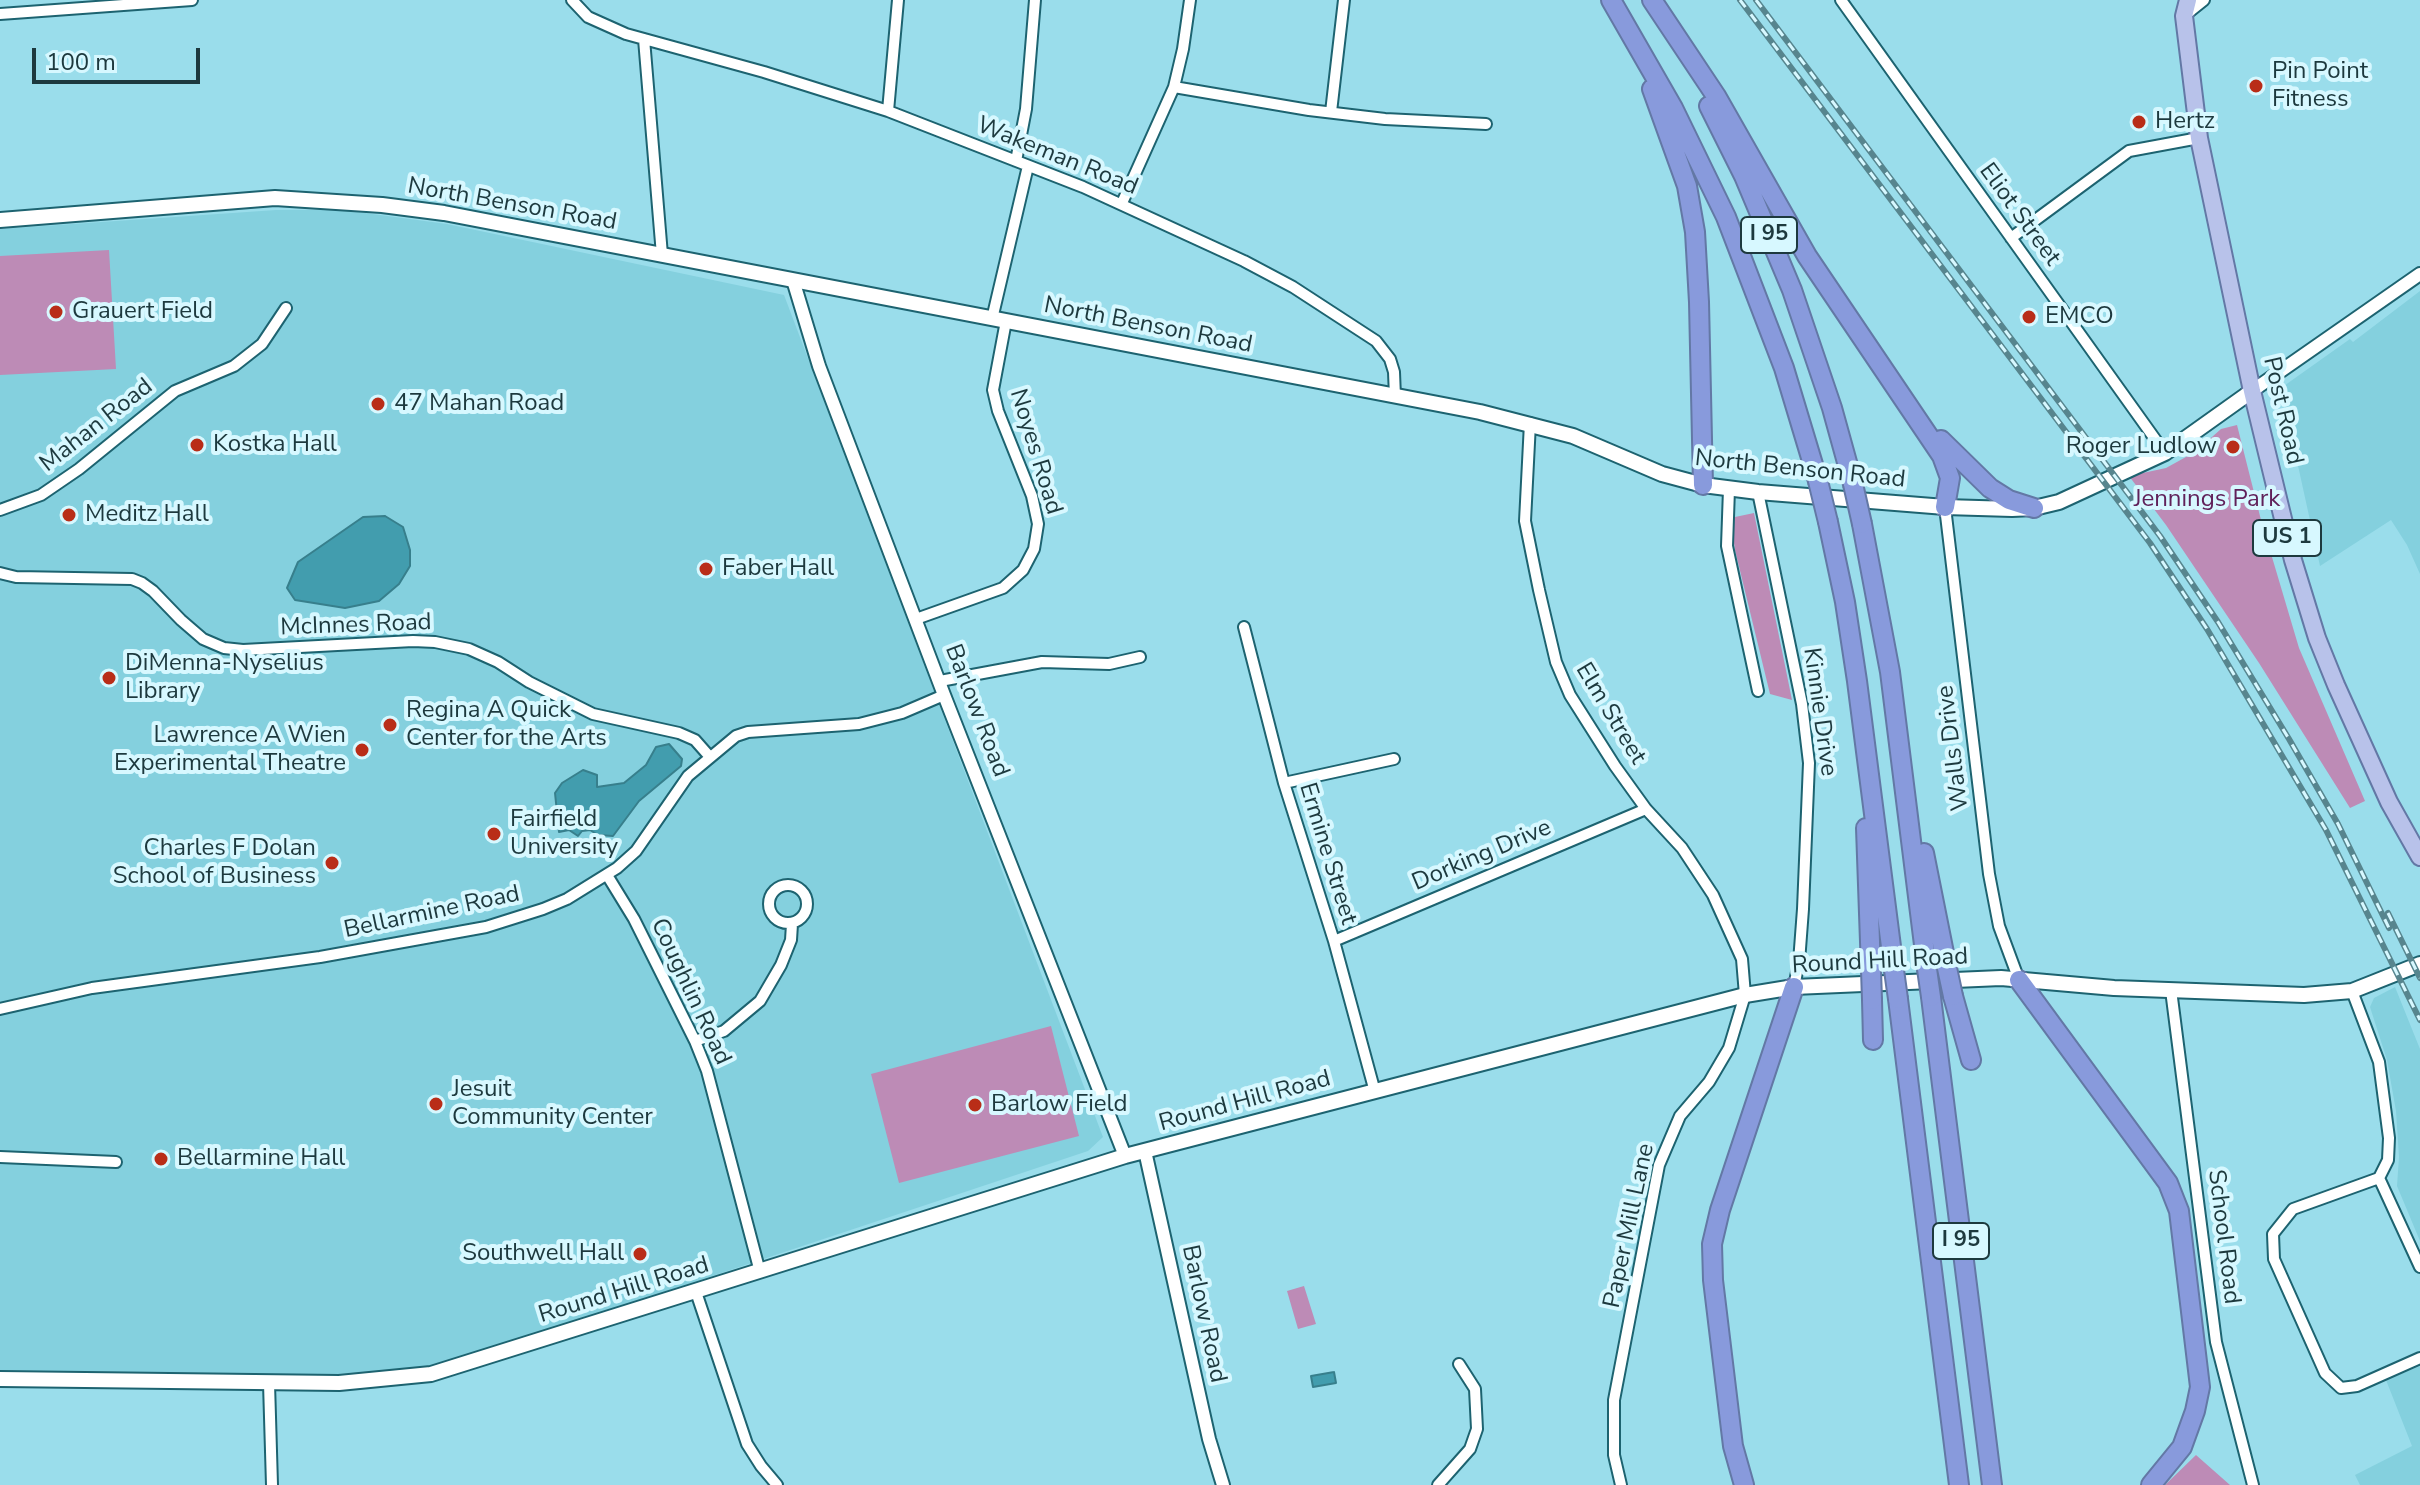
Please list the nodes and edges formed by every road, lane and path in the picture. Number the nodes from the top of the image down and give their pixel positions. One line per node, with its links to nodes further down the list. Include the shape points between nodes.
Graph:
1 (192, 0): 13 (street)
2 (572, 0): 15 (street, Wakeman Road, via 588,17)
3 (898, 0): 17 (street)
4 (1035, 0): 21 (street)
5 (1190, 0): 16 (street)
6 (1344, 0): 18 (street)
7 (1611, 0): 14 (highway, I 95)
8 (1651, 0): 32 (highway, via 1716,96 1807,256); 49 (highway, I 95, bridge, via 1726,138 1820,370 1862,524)
9 (1841, 0): 25 (street, Eliot Street)
10 (2176, 0): 12 (main road, US 1)
11 (2204, 0): 12 (street)
12 (2186, 8): 20 (main road, Post Road / US 1)
13 (0, 14)
14 (1633, 37): 36 (highway, via 1692,210); 50 (highway, I 95, bridge, via 1692,144 1742,254 1784,368 1828,522)
15 (644, 39): 17 (street, Wakeman Road); 26 (street)
16 (1174, 87): 18 (street); 23 (street)
17 (888, 111): 21 (street, Wakeman Road)
18 (1331, 112): 19 (street)
19 (1486, 124)
20 (2199, 138): 25 (street, via 2129,151); 31 (main road, Post Road / US 1)
21 (1016, 161): 22 (street, Wakeman Road)
22 (1028, 166): 23 (street, Wakeman Road); 30 (street, Noyes Road)
23 (1122, 203): 33 (street, Wakeman Road, via 1293,287 1376,341 1390,359)
24 (0, 220): 26 (main road, North Benson Road, via 275,198 331,200 444,213)
25 (2011, 238): 35 (street, Eliot Street)
26 (662, 255): 28 (main road, North Benson Road)
27 (2420, 274): 31 (street)
28 (793, 280): 30 (main road, North Benson Road); 43 (street, Barlow Road, via 819,366)
29 (286, 308): 41 (street, Mahan Road, via 262,344 234,366 175,391 66,478 41,495)
30 (999, 320): 33 (main road, North Benson Road); 43 (street, Noyes Road, via 993,390 1032,496 1038,524 1034,549 1023,570 1003,588)
31 (2252, 391): 35 (main road, North Benson Road); 55 (main road, Post Road / US 1, via 2317,638 2389,802)
32 (1899, 393): 39 (highway, via 1946,463 1950,478); 40 (highway, via 1981,480 2009,500)
33 (1395, 397): 34 (main road, North Benson Road)
34 (1530, 423): 36 (main road, North Benson Road); 54 (street, Elm Street, via 1525,521 1556,662 1570,695)
35 (2165, 453): 40 (main road, North Benson Road, via 2059,502)
36 (1703, 485): 37 (main road, North Benson Road)
37 (1729, 489): 38 (main road, North Benson Road); 47 (street, via 1727,546)
38 (1758, 492): 39 (main road, North Benson Road); 61 (street, Kinnie Drive, via 1807,734 1810,794)
39 (1945, 507): 40 (main road, North Benson Road); 60 (street, Walls Drive, via 1989,874 1999,926)
40 (2034, 508)
41 (0, 510)
42 (0, 573): 51 (street, McInnes Road, via 132,579 153,591 203,639 224,648 413,641 459,646 593,714 695,740)
43 (916, 619): 46 (street, Barlow Road)
44 (1244, 627): 53 (street, Ermine Street)
45 (1140, 657): 46 (street, via 1109,664 1042,662)
46 (940, 681): 48 (street, Barlow Road)
47 (1758, 691)
48 (944, 695): 51 (street, Bellarmine Road, via 859,724 748,732); 71 (street, Barlow Road)
49 (1895, 713): 68 (highway, bridge); 89 (highway, I 95, bridge)
50 (1863, 721): 66 (highway, bridge); 88 (highway, I 95, bridge)
51 (710, 757): 56 (street, Bellarmine Road, via 688,776 636,851)
52 (1394, 759): 53 (street)
53 (1284, 783): 58 (street, Ermine Street)
54 (1646, 809): 58 (street, Dorking Drive); 64 (street, Elm Street, via 1682,848 1713,895 1742,959)
55 (2420, 857)
56 (607, 875): 65 (street, Bellarmine Road, via 567,899 486,927 320,957 92,988); 67 (street, Coughlin Road)
57 (792, 924): 67 (street, via 781,965 760,1001 724,1031)
58 (1334, 941): 69 (street, Ermine Street)
59 (2420, 964): 63 (main road, Round Hill Road)
60 (2019, 980): 61 (main road, Round Hill Road); 62 (main road, Round Hill Road); 90 (highway, via 2168,1183 2179,1211 2200,1387 2182,1447)
61 (1794, 987): 64 (main road, Round Hill Road); 87 (highway, via 1712,1244 1733,1446)
62 (2171, 990): 63 (main road, Round Hill Road, via 2304,995); 91 (street, School Road, via 2216,1342)
63 (2352, 991): 74 (street, via 2379,1062 2389,1138 2388,1160)
64 (1745, 995): 69 (main road, Round Hill Road); 86 (street, Paper Mill Lane, via 1729,1048 1680,1116 1659,1165 1614,1400 1614,1455)
65 (0, 1009)
66 (1873, 1040)
67 (695, 1041): 76 (street, Coughlin Road, via 717,1101)
68 (1971, 1060)
69 (1375, 1092): 70 (main road, Round Hill Road)
70 (1145, 1151): 71 (main road, Round Hill Road); 84 (street, Barlow Road)
71 (1125, 1156): 76 (main road, Round Hill Road)
72 (0, 1157): 73 (street)
73 (116, 1162)
74 (2379, 1178): 75 (street); 78 (street, via 2293,1209 2273,1234 2274,1259 2325,1373 2341,1388)
75 (2420, 1267)
76 (760, 1272): 77 (main road, Round Hill Road)
77 (696, 1292): 81 (main road, Round Hill Road, via 431,1374); 83 (street, via 747,1444)
78 (2420, 1358)
79 (1459, 1364): 85 (street, via 1475,1389 1477,1429 1470,1449)
80 (0, 1379): 81 (main road, Round Hill Road)
81 (269, 1383): 82 (street)
82 (272, 1485)
83 (777, 1485)
84 (1223, 1485)
85 (1438, 1485)
86 (1621, 1485)
87 (1744, 1485)
88 (1959, 1485)
89 (1992, 1485)
90 (2151, 1485)
91 (2253, 1485)

